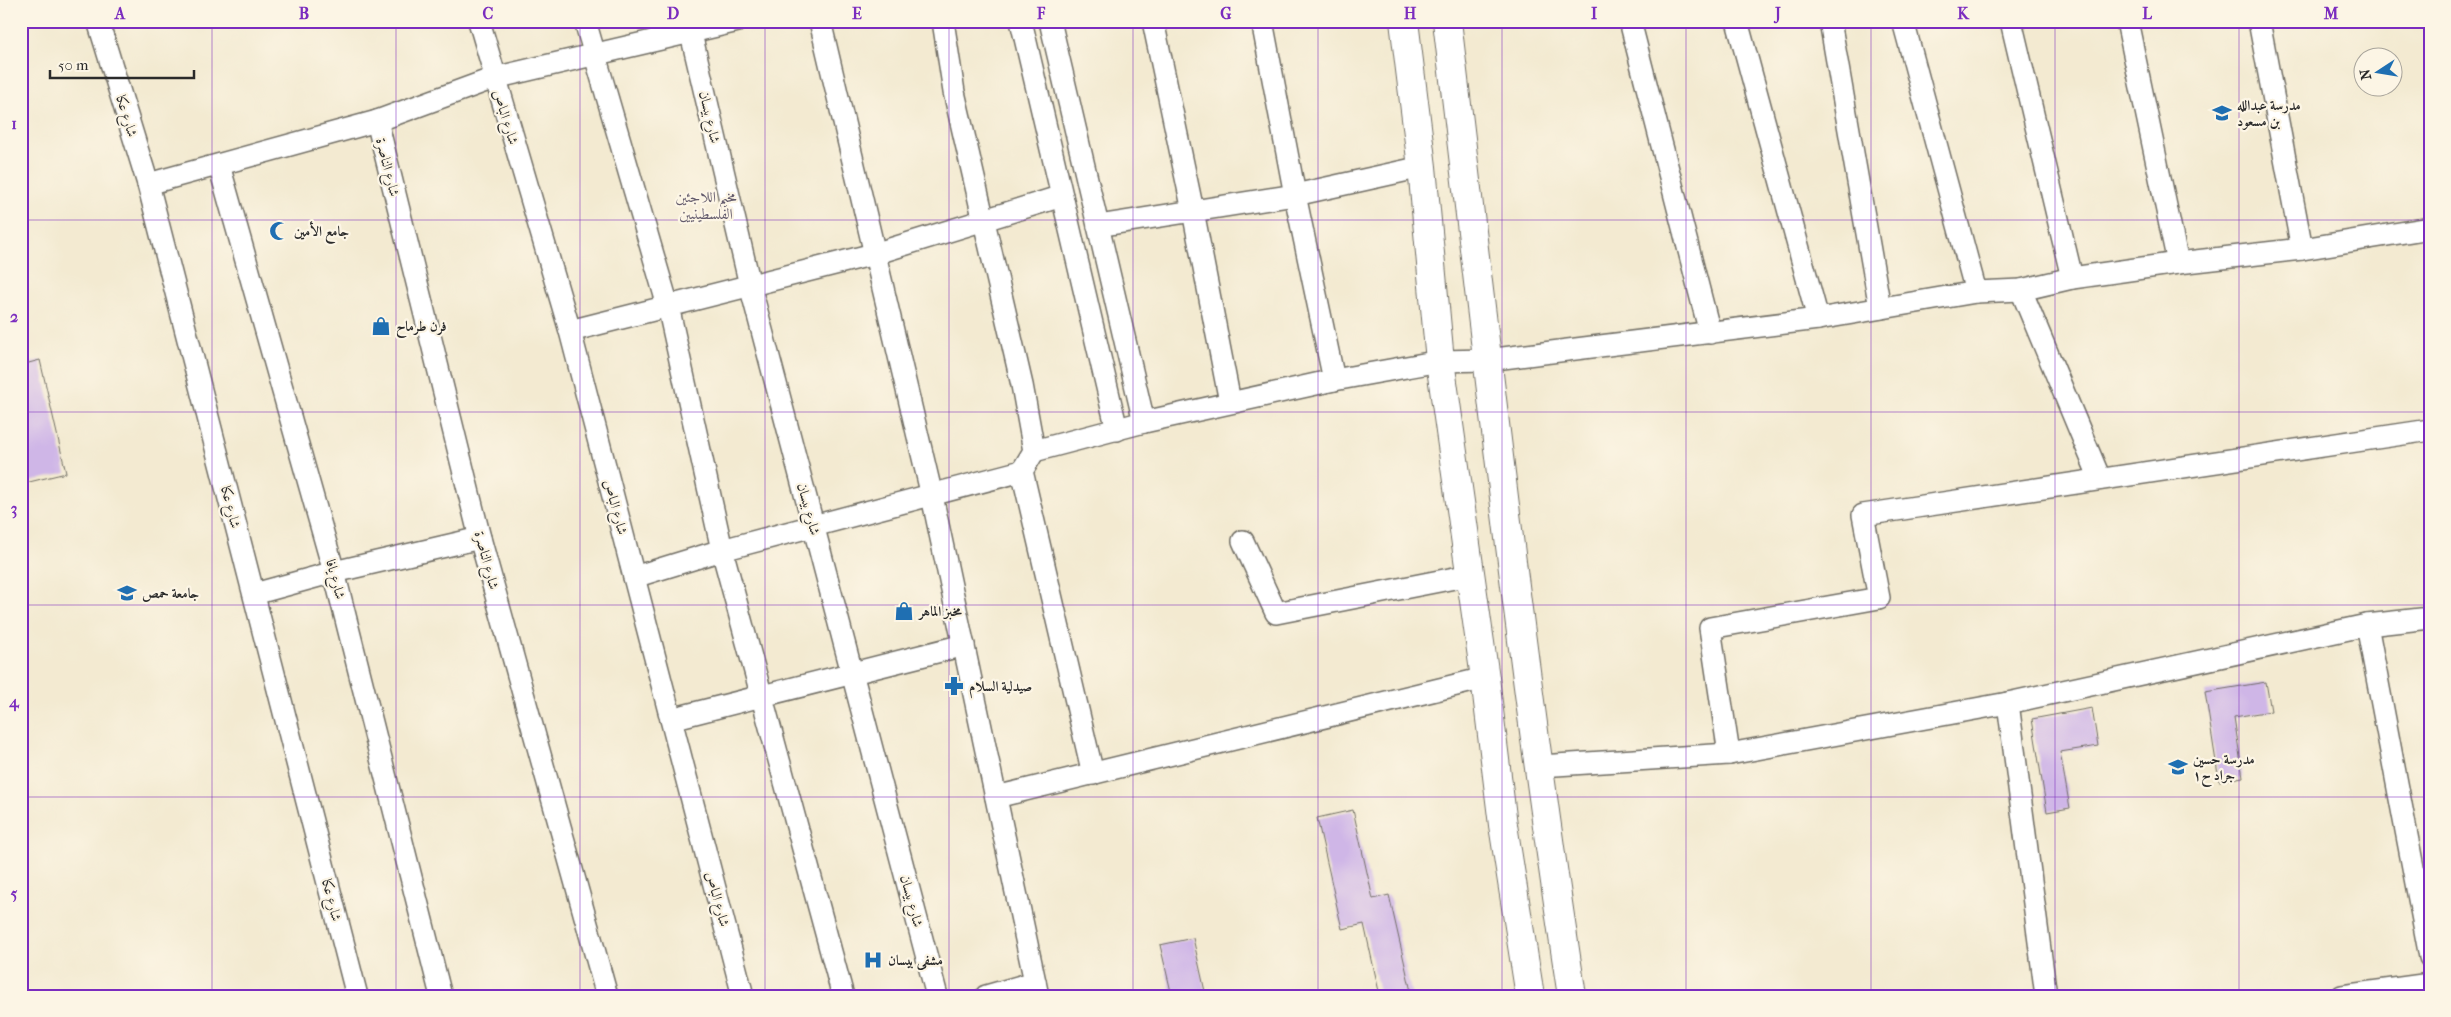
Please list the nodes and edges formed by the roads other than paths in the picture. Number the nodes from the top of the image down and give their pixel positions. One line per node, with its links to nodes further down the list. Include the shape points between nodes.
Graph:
1 (98, 21): 26 (street, شارع عكا)
2 (479, 21): 22 (street, شارع الباص)
3 (585, 21): 21 (street)
4 (738, 21): 20 (street)
5 (820, 21): 34 (street)
6 (943, 21): 30 (street, via 954,92)
7 (1021, 21): 28 (street)
8 (1050, 21): 31 (street)
9 (1153, 21): 29 (street)
10 (1262, 21): 27 (street)
11 (1404, 21): 25 (main road)
12 (1447, 21): 45 (main road)
13 (1630, 21): 44 (street)
14 (1737, 21): 42 (street)
15 (1830, 21): 41 (street)
16 (1903, 21): 39 (street)
17 (2010, 21): 36 (street)
18 (2127, 21): 35 (street)
19 (2259, 21): 33 (street)
20 (689, 28): 21 (street); 37 (street, شارع بيسان)
21 (594, 56): 22 (street); 40 (street)
22 (494, 78): 23 (street); 43 (street, شارع الباص)
23 (376, 121): 24 (street); 57 (street, شارع الناصرة)
24 (219, 165): 26 (street); 60 (street, شارع يافا)
25 (1422, 167): 27 (street); 46 (main road)
26 (148, 184): 63 (street, شارع عكا)
27 (1295, 195): 29 (street); 47 (street)
28 (1062, 196): 30 (street); 50 (street)
29 (1193, 211): 31 (street); 48 (street)
30 (984, 219): 34 (street); 52 (street)
31 (1098, 226): 49 (street)
32 (2430, 228): 33 (street)
33 (2302, 249): 35 (street)
34 (874, 254): 37 (street); 55 (street)
35 (2178, 263): 36 (street)
36 (2072, 278): 38 (street)
37 (750, 285): 40 (street); 56 (street, شارع بيسان)
38 (2021, 290): 39 (street); 54 (street)
39 (1976, 292): 41 (street)
40 (668, 306): 43 (street); 59 (street)
41 (1880, 308): 42 (street)
42 (1818, 319): 44 (street)
43 (570, 331): 62 (street, شارع الباص)
44 (1710, 332): 45 (street)
45 (1487, 360): 46 (street); 73 (main road)
46 (1440, 361): 47 (street); 61 (main road)
47 (1334, 380): 48 (street)
48 (1230, 402): 49 (street)
49 (1144, 422): 50 (street)
50 (1117, 430): 52 (street)
51 (2430, 430): 54 (street)
52 (1034, 451): 53 (street)
53 (1022, 471): 55 (street); 74 (street)
54 (2100, 479): 72 (street, via 1863,515 1879,598 1710,628)
55 (932, 496): 56 (street); 66 (street)
56 (813, 526): 59 (street); 67 (street, شارع بيسان)
57 (480, 538): 60 (street); 81 (street, شارع الناصرة)
58 (1243, 541): 61 (street, via 1276,613)
59 (722, 550): 62 (street); 69 (street)
60 (334, 572): 63 (street); 80 (street, شارع يافا)
61 (1470, 575): 68 (main road)
62 (634, 577): 71 (street, شارع الباص)
63 (254, 594): 79 (street, شارع عكا)
64 (2430, 618): 65 (street)
65 (2367, 625): 70 (street); 76 (street)
66 (964, 644): 67 (street); 75 (street)
67 (852, 673): 69 (street); 84 (street, شارع بيسان)
68 (1485, 678): 74 (street); 86 (main road, via 1503,825)
69 (761, 696): 71 (street); 83 (street)
70 (2008, 703): 72 (street); 88 (street)
71 (671, 719): 82 (street, شارع الباص)
72 (1729, 754): 73 (street)
73 (1540, 766): 87 (main road)
74 (1093, 774): 75 (street)
75 (996, 797): 78 (street)
76 (2430, 957)
77 (2430, 984): 89 (street)
78 (1037, 989): 85 (street)
79 (356, 996)
80 (441, 996)
81 (607, 996)
82 (743, 996)
83 (843, 996)
84 (937, 996)
85 (986, 996)
86 (1530, 996)
87 (1572, 996)
88 (2046, 996)
89 (2342, 996)

